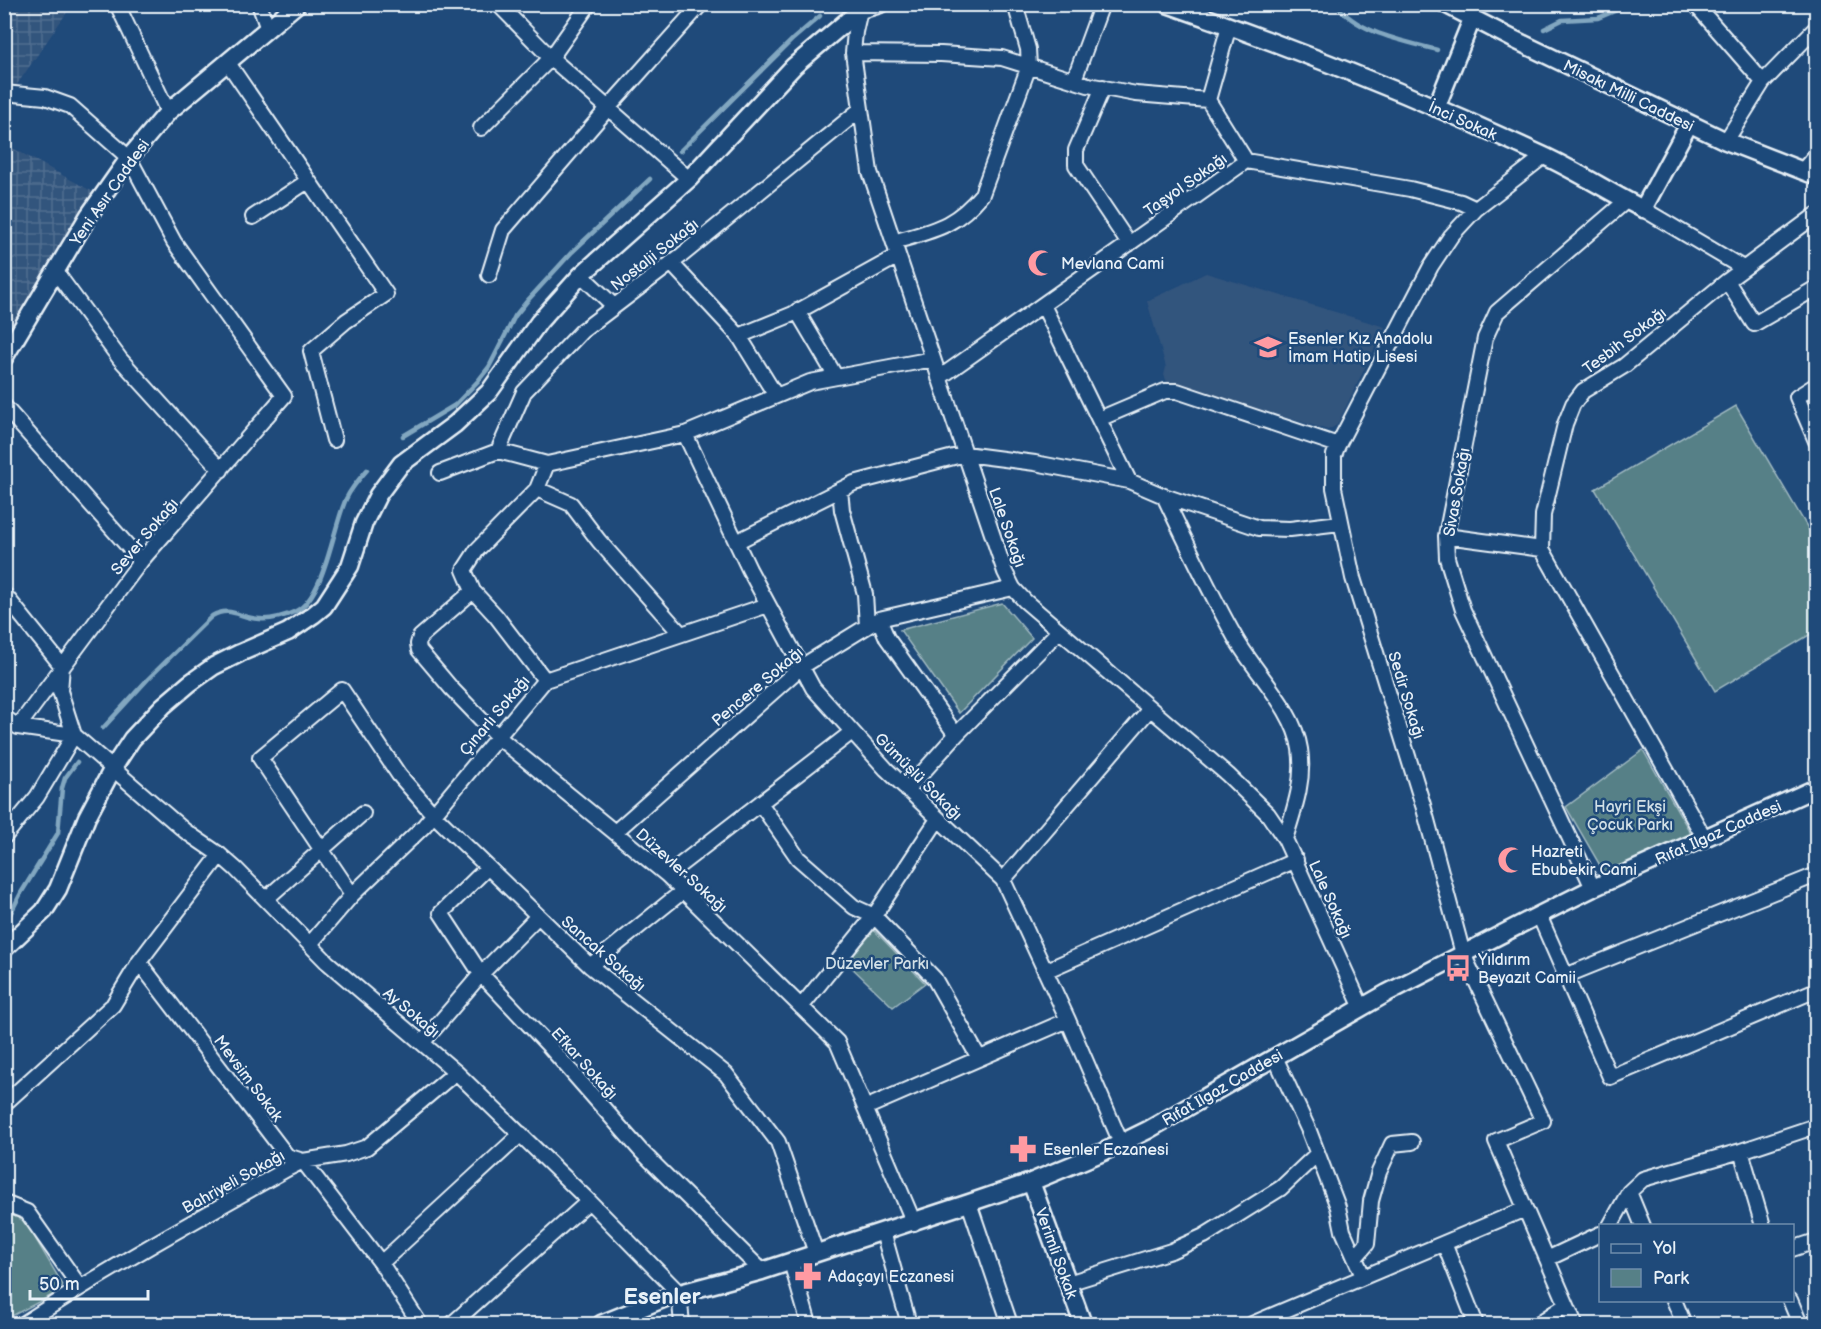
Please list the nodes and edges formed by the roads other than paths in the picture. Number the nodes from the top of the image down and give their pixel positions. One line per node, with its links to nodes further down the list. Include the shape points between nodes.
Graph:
1 (117, 4): 30 (street)
2 (259, 4): 17 (street)
3 (297, 4): 17 (street, Yeni Asır Caddesi)
4 (498, 4): 19 (street)
5 (589, 4): 19 (street)
6 (701, 4): 27 (street)
7 (880, 4): 13 (street)
8 (1015, 4): 21 (street)
9 (1102, 4): 22 (street)
10 (1167, 4): 15 (street, İnci Sokak)
11 (1444, 4): 14 (street, Misakı Milli Caddesi)
12 (1695, 4): 23 (street)
13 (860, 7): 18 (street, Lale Sokağı); 39 (street, via 794,66)
14 (1472, 19): 28 (street); 31 (street, Misakı Milli Caddesi)
15 (1229, 26): 26 (street); 28 (street, İnci Sokak)
16 (1816, 28): 23 (street)
17 (268, 29): 20 (street, Yeni Asır Caddesi)
18 (853, 53): 21 (street, via 973,55); 29 (street, Lale Sokağı)
19 (551, 58): 27 (street); 32 (street)
20 (228, 63): 30 (street, Yeni Asır Caddesi); 40 (street)
21 (1029, 66): 22 (street); 46 (street, via 982,194 968,210 942,228)
22 (1074, 80): 24 (street)
23 (1763, 82): 33 (street)
24 (1103, 87): 26 (street); 47 (street, via 1076,150 1076,165)
25 (4, 93): 36 (street, via 45,97 70,106)
26 (1208, 100): 37 (street)
27 (609, 107): 39 (street); 52 (street, via 503,230)
28 (1437, 108): 35 (street, İnci Sokak)
29 (861, 109): 46 (street, Lale Sokağı, via 870,172); 49 (street, Nostalji Sokağı)
30 (168, 112): 36 (street, Yeni Asır Caddesi)
31 (1689, 124): 33 (street, Misakı Milli Caddesi); 42 (street)
32 (481, 128)
33 (1726, 141): 38 (street, Misakı Milli Caddesi)
34 (1816, 155): 38 (street)
35 (1544, 156): 41 (street, İnci Sokak); 43 (street)
36 (129, 158): 51 (street, Yeni Asır Caddesi); 75 (street, Sever Sokağı, via 174,242 284,396)
37 (1246, 161): 43 (street, Taşyol Sokağı, via 1410,189); 47 (street, Taşyol Sokağı)
38 (1810, 173)
39 (689, 179): 53 (street)
40 (308, 181): 45 (street); 69 (street, via 386,294 311,351)
41 (1626, 201): 42 (street, İnci Sokak); 82 (street, Sivas Sokağı, via 1497,312 1490,324)
42 (1643, 208): 50 (street, İnci Sokak)
43 (1476, 209): 71 (street, Sedir Sokağı, via 1431,266)
44 (1816, 215): 50 (street, Tesbih Sokağı)
45 (253, 217)
46 (894, 242): 48 (street, Lale Sokağı)
47 (1129, 244): 56 (street, Taşyol Sokağı)
48 (898, 256): 58 (street); 61 (street, Lale Sokağı)
49 (671, 263): 57 (street, Nostalji Sokağı); 59 (street)
50 (1743, 268): 54 (street, Tesbih Sokağı)
51 (56, 272): 60 (street, Yeni Asır Caddesi); 75 (street, via 120,359)
52 (489, 275)
53 (581, 275): 57 (street); 103 (street, via 539,321 489,392 455,424 401,464 378,495 350,566 324,606 288,632 214,666 190,683 132,740)
54 (1727, 281): 55 (street, via 1754,324); 84 (street, Tesbih Sokağı, via 1624,366 1583,391 1573,404 1544,515)
55 (1816, 288)
56 (1043, 305): 63 (street, Taşyol Sokağı); 67 (street)
57 (614, 306): 72 (street, Nostalji Sokağı, via 582,331 524,392)
58 (797, 311): 59 (street); 62 (street)
59 (739, 336): 65 (street)
60 (4, 358)
61 (933, 359): 62 (street); 63 (street, Lale Sokağı)
62 (836, 377): 65 (street, via 810,382)
63 (939, 378): 73 (street, Lale Sokağı)
64 (1816, 385): 70 (street, via 1797,397)
65 (776, 396): 68 (street)
66 (4, 406): 85 (street)
67 (1099, 419): 71 (street, via 1165,391 1177,391); 77 (street)
68 (685, 434): 74 (street); 83 (street, Gümüşlü Sokağı)
69 (334, 440)
70 (1816, 441)
71 (1338, 445): 81 (street, Sedir Sokağı, via 1334,455 1334,488)
72 (498, 451): 74 (street); 76 (street)
73 (965, 454): 77 (street); 79 (street); 86 (street, Lale Sokağı)
74 (547, 464): 78 (street)
75 (221, 470): 85 (street, Sever Sokağı)
76 (440, 473)
77 (1129, 481): 80 (street)
78 (537, 489): 87 (street, via 477,550 464,570); 92 (street, via 571,504)
79 (840, 490): 83 (street); 90 (street)
80 (1164, 496): 81 (street, via 1259,528); 112 (street, via 1237,641 1296,733 1302,771)
81 (1340, 523): 130 (street, Sedir Sokağı)
82 (1446, 536): 84 (street); 121 (street, Sivas Sokağı, via 1447,558 1463,610)
83 (736, 542): 89 (street, Gümüşlü Sokağı)
84 (1542, 549): 113 (street)
85 (141, 561): 93 (street, Sever Sokağı)
86 (1013, 588): 90 (street, Pencere Sokağı); 91 (street, Lale Sokağı)
87 (473, 591): 95 (street); 102 (street, Düzevler Sokağı, via 420,637 419,650)
88 (4, 594): 93 (street)
89 (768, 605): 92 (street, Çınarlı Sokağı); 94 (street, Gümüşlü Sokağı)
90 (873, 623): 94 (street, Pencere Sokağı); 101 (street)
91 (1059, 631): 96 (street, Lale Sokağı); 101 (street)
92 (681, 634): 95 (street, Çınarlı Sokağı)
93 (62, 666): 98 (street, Sever Sokağı); 100 (street, via 60,691)
94 (801, 667): 99 (street, Gümüşlü Sokağı, via 813,688); 110 (street, Pencere Sokağı)
95 (545, 680): 102 (street, Çınarlı Sokağı)
96 (1149, 710): 112 (street, Lale Sokağı, via 1228,775 1268,814); 120 (street)
97 (4, 717): 98 (street)
98 (18, 727): 100 (street)
99 (852, 732): 105 (street, Gümüşlü Sokağı); 106 (street)
100 (74, 735): 103 (street, Ay Sokağı); 111 (street, via 37,797)
101 (956, 735): 105 (street)
102 (498, 737): 108 (street, Çınarlı Sokağı); 110 (street, Düzevler Sokağı)
103 (113, 768): 115 (street, Ay Sokağı, via 185,831); 129 (street, via 87,817 58,889 44,911)
104 (1816, 788): 113 (street, Rıfat Ilgaz Caddesi)
105 (907, 790): 109 (street, Gümüşlü Sokağı)
106 (760, 803): 118 (street); 127 (street, via 798,858 854,907)
107 (363, 813): 114 (street)
108 (434, 814): 114 (street, Sancak Sokağı, via 399,775 342,690 260,758); 117 (street, Sancak Sokağı); 123 (street, Çınarlı Sokağı)
109 (938, 819): 120 (street, Gümüşlü Sokağı); 127 (street)
110 (615, 832): 118 (street, Düzevler Sokağı)
111 (4, 837)
112 (1285, 839): 116 (street, Lale Sokağı)
113 (1705, 839): 121 (street, Rıfat Ilgaz Caddesi)
114 (320, 849): 123 (street); 124 (street)
115 (220, 855): 124 (street, Ay Sokağı); 131 (street)
116 (1296, 860): 133 (street); 138 (street, Lale Sokağı)
117 (488, 867): 126 (street, Sancak Sokağı); 134 (street, Efkar Sokağı, via 441,913)
118 (668, 875): 122 (street, Düzevler Sokağı)
119 (1816, 875): 135 (street)
120 (1003, 880): 133 (street, Gümüşlü Sokağı)
121 (1593, 888): 125 (street, Rıfat Ilgaz Caddesi)
122 (683, 891): 132 (street); 137 (street, Düzevler Sokağı)
123 (352, 895): 128 (street, Çınarlı Sokağı)
124 (266, 899): 128 (street, Ay Sokağı)
125 (1539, 915): 130 (street, Rıfat Ilgaz Caddesi); 135 (street)
126 (538, 916): 132 (street, Sancak Sokağı); 134 (street)
127 (874, 916): 137 (street); 142 (street, via 934,978)
128 (310, 944): 140 (street, Ay Sokağı)
129 (4, 950)
130 (1463, 954): 138 (street, Rıfat Ilgaz Caddesi); 158 (street, Sedir Sokağı, via 1543,1121 1496,1141)
131 (139, 962): 144 (street, via 105,1014); 152 (street, Mevsim Sokak, via 287,1156)
132 (590, 966): 168 (street, Sancak Sokağı, via 726,1074 778,1142)
133 (1045, 971): 139 (street, Gümüşlü Sokağı)
134 (480, 974): 140 (street); 173 (street, Efkar Sokağı, via 641,1151)
135 (1565, 976): 136 (street, via 1610,1077)
136 (1816, 990)
137 (801, 1006): 145 (street, Düzevler Sokağı, via 837,1042)
138 (1362, 1008): 141 (street, Rıfat Ilgaz Caddesi)
139 (1068, 1020): 142 (street); 149 (street, Gümüşlü Sokağı)
140 (423, 1042): 143 (street, Ay Sokağı)
141 (1275, 1057): 149 (street, Rıfat Ilgaz Caddesi); 151 (street)
142 (979, 1058): 145 (street)
143 (456, 1072): 147 (street, Ay Sokağı); 152 (street, Bahriyeli Sokağı, via 367,1147)
144 (4, 1104)
145 (865, 1108): 159 (street, Düzevler Sokağı)
146 (1816, 1126): 150 (street)
147 (521, 1134): 155 (street, Ay Sokağı); 172 (street)
148 (1412, 1142): 169 (street, via 1392,1144 1371,1201 1367,1244)
149 (1121, 1143): 153 (street, Rıfat Ilgaz Caddesi)
150 (1741, 1151): 154 (street, via 1643,1179); 162 (street)
151 (1317, 1154): 169 (street); 175 (street, via 1281,1188 1204,1236 1171,1251)
152 (303, 1161): 172 (street, Mevsim Sokak); 176 (street, Bahriyeli Sokağı)
153 (1031, 1182): 157 (street, Rıfat Ilgaz Caddesi); 175 (street, Verimli Sokak)
154 (1629, 1192): 160 (street); 161 (street)
155 (589, 1201): 177 (street, Ay Sokağı); 183 (street)
156 (4, 1203): 176 (street, via 27,1212)
157 (969, 1203): 159 (street, Rıfat Ilgaz Caddesi); 188 (street)
158 (1525, 1209): 166 (street); 170 (street)
159 (914, 1222): 163 (street, Rıfat Ilgaz Caddesi)
160 (1611, 1224)
161 (1642, 1224)
162 (1762, 1224)
163 (883, 1232): 168 (street, Rıfat Ilgaz Caddesi); 187 (street)
164 (1599, 1234): 170 (street)
165 (1816, 1241): 167 (street)
166 (1444, 1243): 174 (street); 191 (street)
167 (1794, 1248)
168 (816, 1253): 171 (street, Rıfat Ilgaz Caddesi)
169 (1354, 1257): 174 (street)
170 (1547, 1259): 180 (street)
171 (791, 1262): 173 (street, Rıfat Ilgaz Caddesi); 186 (street)
172 (381, 1263): 182 (street, Mevsim Sokak)
173 (762, 1271): 177 (street, Rıfat Ilgaz Caddesi)
174 (1363, 1276): 190 (street)
175 (1068, 1283): 189 (street, Verimli Sokak)
176 (80, 1287): 181 (street, Bahriyeli Sokağı)
177 (679, 1293): 184 (street, Rıfat Ilgaz Caddesi); 185 (street)
178 (1675, 1302): 194 (street)
179 (1791, 1302): 195 (street)
180 (1566, 1305): 192 (street); 193 (street)
181 (23, 1324)
182 (420, 1324)
183 (452, 1324)
184 (602, 1324)
185 (682, 1324)
186 (809, 1324)
187 (909, 1324)
188 (1010, 1324)
189 (1083, 1324)
190 (1252, 1324)
191 (1476, 1324)
192 (1538, 1324)
193 (1575, 1324)
194 (1684, 1324)
195 (1800, 1324)

